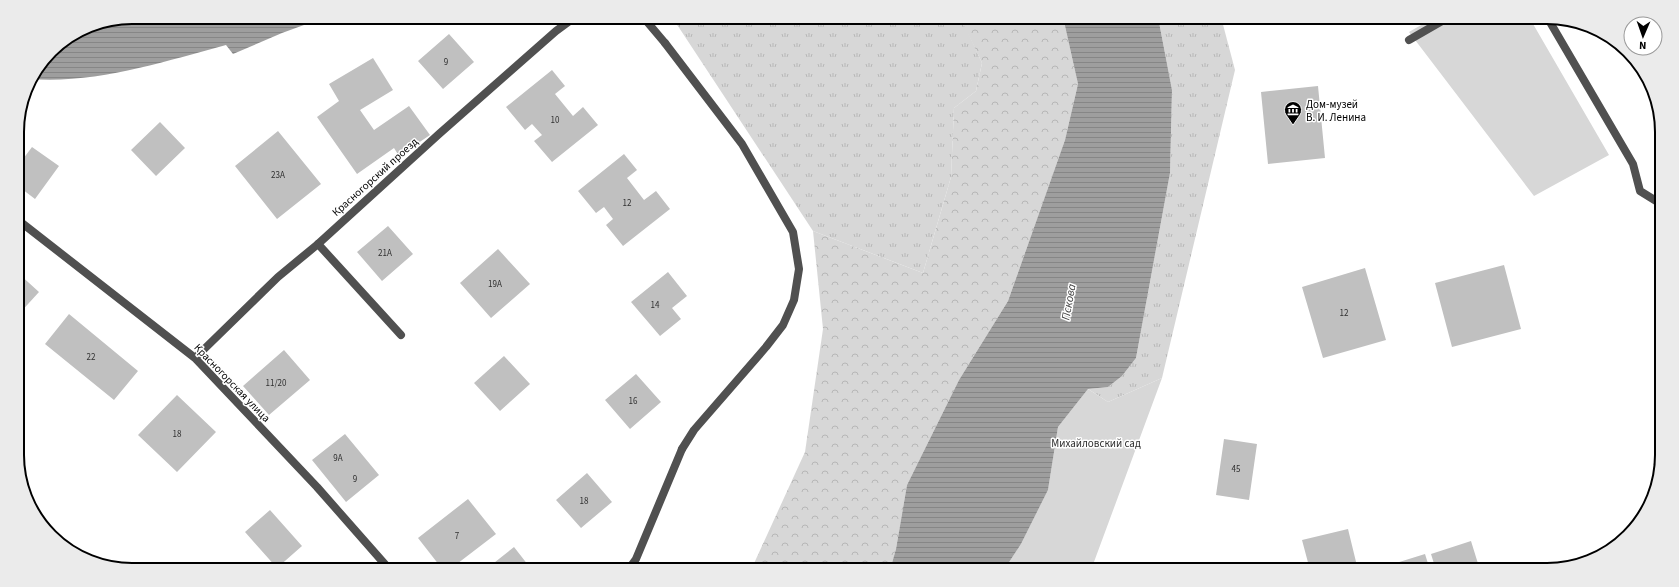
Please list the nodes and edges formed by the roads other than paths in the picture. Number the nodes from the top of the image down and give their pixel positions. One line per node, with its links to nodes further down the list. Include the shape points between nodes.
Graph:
1 (566, 24): 8 (street, Красногорский проезд)
2 (649, 24): 12 (street, via 742,144 793,232 799,269 794,300 783,325 694,430 682,449)
3 (1437, 24): 5 (street)
4 (1551, 24): 6 (street, via 1633,164 1640,191)
5 (1409, 40)
6 (1655, 200)
7 (24, 225): 10 (street, Красногорская улица)
8 (318, 244): 9 (street); 10 (street, Красногорский проезд, via 278,277)
9 (401, 335)
10 (195, 358): 11 (street, Красногорская улица, via 317,487)
11 (384, 563)
12 (633, 563)

